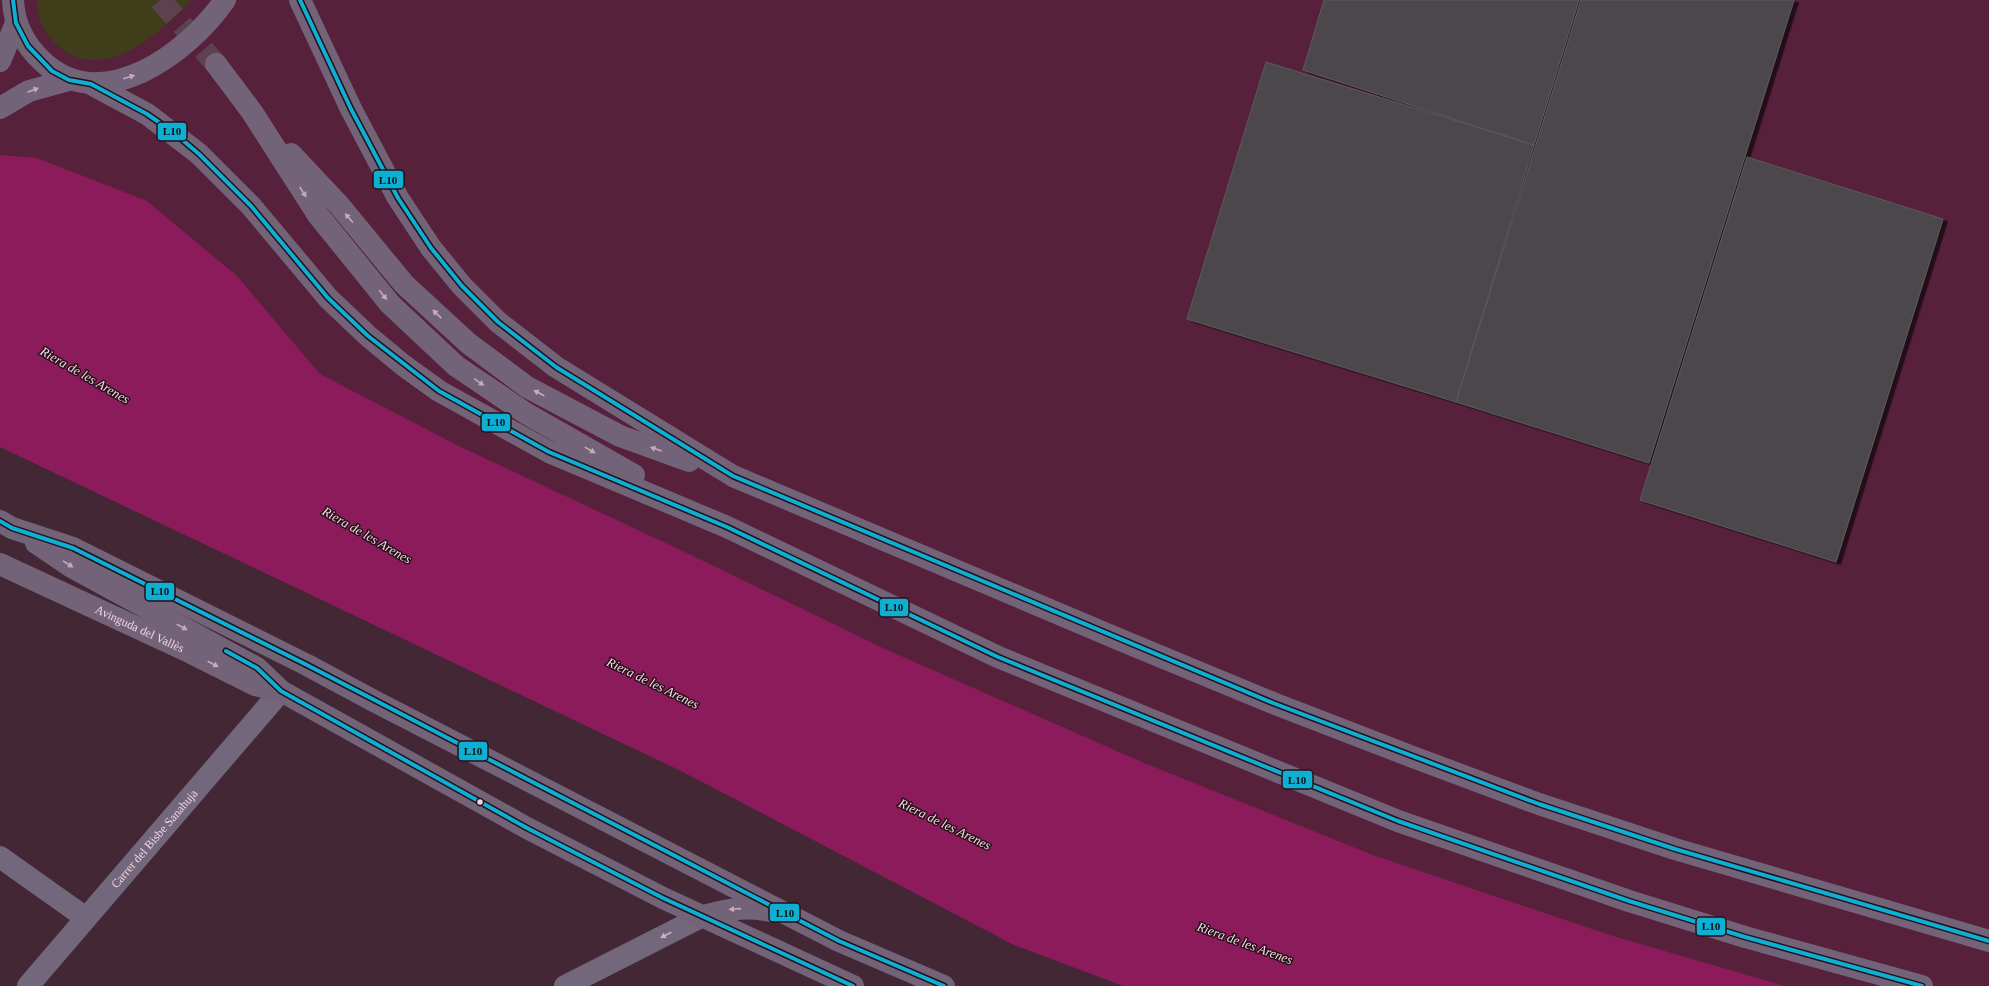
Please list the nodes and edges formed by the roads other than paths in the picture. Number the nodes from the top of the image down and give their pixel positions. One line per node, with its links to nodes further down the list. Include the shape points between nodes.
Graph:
1 (13, 0): 4 (main road)
2 (225, 0): 8 (main road, one-way to 2, via 130,78 151,67 195,35)
3 (300, 0): 11 (main road, via 351,109 398,198 431,248 462,286 498,322 556,367)
4 (16, 23): 5 (main road); 7 (main road, via 28,46 38,58 52,71)
5 (0, 61)
6 (216, 64): 10 (main road)
7 (69, 80): 8 (main road); 9 (main road, one-way to 7, via 29,91)
8 (91, 84): 13 (main road, via 147,114 199,154 251,206 328,298 368,336 439,391 549,452)
9 (0, 108)
10 (252, 112): 11 (main road, one-way to 10, via 620,436 527,387 468,343 404,284 339,206); 13 (main road, one-way to 13, via 323,221 390,304 456,366 527,414)
11 (733, 476): 20 (main road, via 1123,642 1273,703 1539,804 1676,849)
12 (6, 524): 15 (main road, Avinguda del Vallès, one-way to 15, via 70,566 257,668); 17 (main road, Avinguda del Vallès, via 73,548 265,644)
13 (727, 527): 25 (main road, via 998,657 1398,821 1752,940)
14 (0, 564): 15 (main road, Avinguda del Vallès, one-way to 15, via 183,649 255,686)
15 (281, 691): 18 (main road, Avinguda del Vallès, via 527,828); 19 (street, Carrer del Bisbe Sanahuja)
16 (0, 858): 19 (street)
17 (788, 914): 18 (main road, one-way to 18, via 736,908); 24 (main road, Avinguda del Vallès, via 839,941)
18 (701, 917): 22 (street, one-way to 22); 23 (main road, Avinguda del Vallès)
19 (86, 918): 21 (street, Carrer del Bisbe Sanahuja)
20 (1989, 941)
21 (28, 986)
22 (565, 986)
23 (853, 986)
24 (944, 986)
25 (1922, 986)

